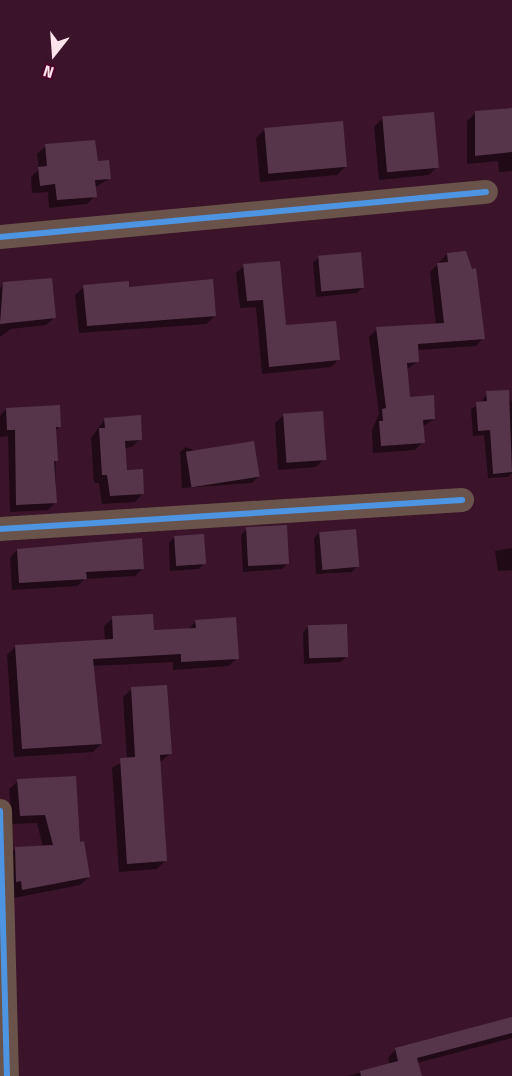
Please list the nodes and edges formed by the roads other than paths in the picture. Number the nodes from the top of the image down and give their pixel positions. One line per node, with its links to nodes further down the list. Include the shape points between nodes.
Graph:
1 (486, 192): 2 (street)
2 (0, 237)
3 (462, 500): 4 (street)
4 (0, 529)
5 (0, 811): 6 (street)
6 (7, 1076)

